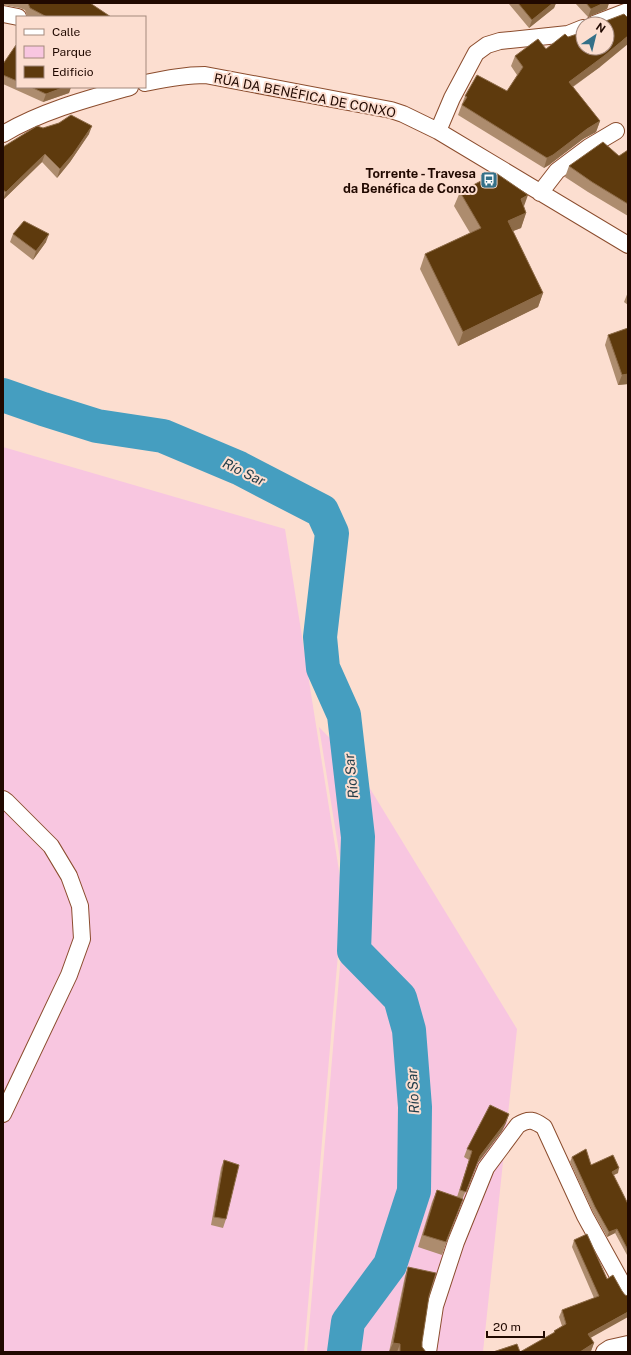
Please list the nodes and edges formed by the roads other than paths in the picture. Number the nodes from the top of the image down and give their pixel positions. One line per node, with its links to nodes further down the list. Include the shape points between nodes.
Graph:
1 (628, 11): 3 (street)
2 (3, 14): 4 (street)
3 (615, 16)
4 (16, 17)
5 (575, 31): 8 (street, via 542,38 500,41 487,45 476,53)
6 (146, 83): 8 (street, RÚA DA BENÉFICA DE CONXO, via 189,75 220,77 391,110)
7 (126, 88): 10 (street, via 56,110)
8 (438, 131): 11 (street, RÚA DA BENÉFICA DE CONXO)
9 (616, 131): 11 (street, via 557,171)
10 (3, 134)
11 (540, 193): 12 (street, RÚA DA BENÉFICA DE CONXO)
12 (628, 245)
13 (3, 799): 14 (street, via 50,846 69,876 80,906 82,939 69,975)
14 (3, 1114)
15 (628, 1294): 17 (street, via 585,1216 544,1127 535,1121 526,1120 518,1125 486,1168 456,1242 435,1306)
16 (628, 1344): 18 (street)
17 (428, 1352)
18 (604, 1352)

